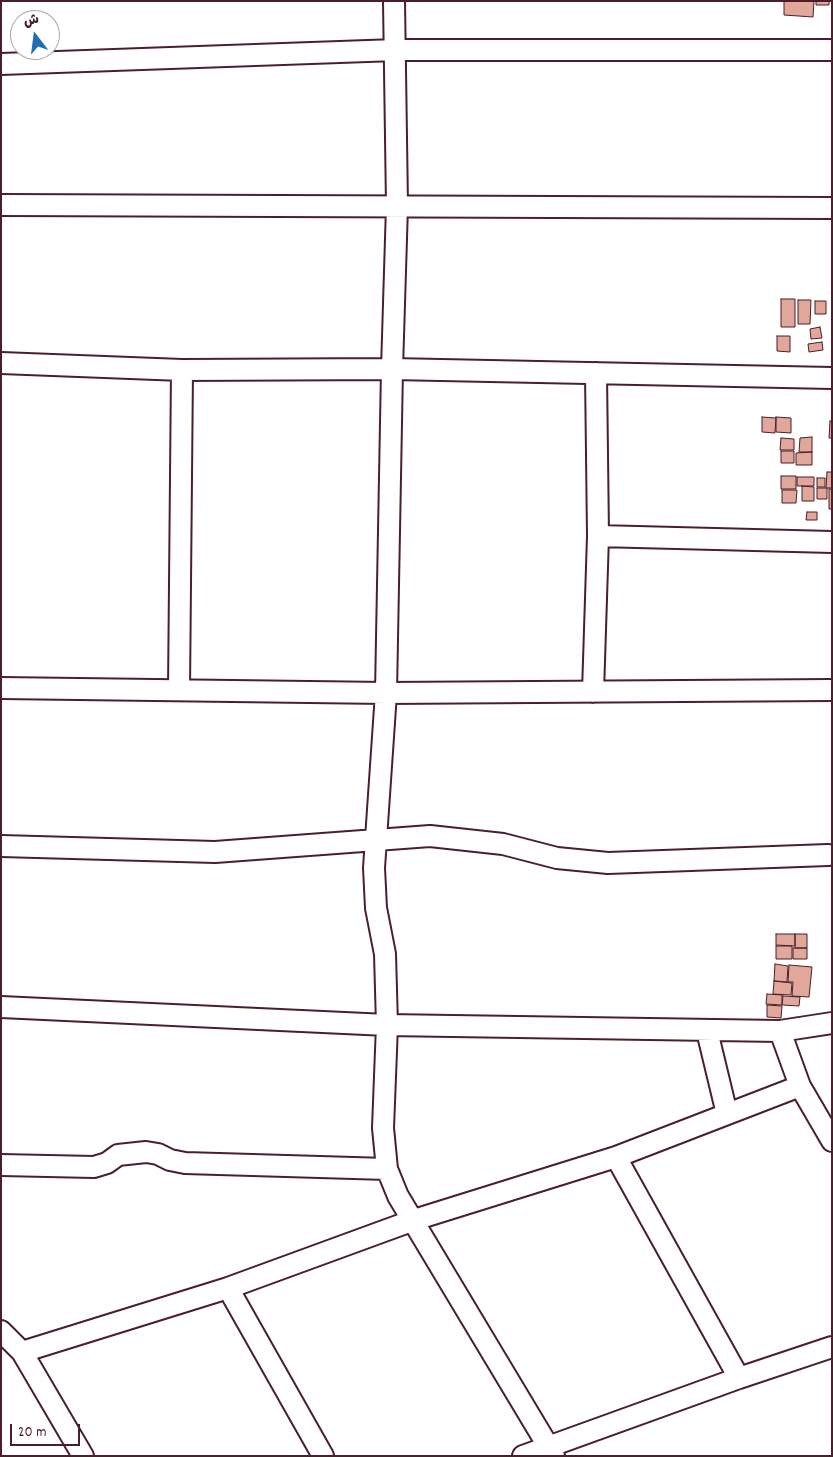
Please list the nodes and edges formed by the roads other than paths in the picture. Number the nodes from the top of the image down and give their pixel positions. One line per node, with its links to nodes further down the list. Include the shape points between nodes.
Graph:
1 (394, 1): 2 (street)
2 (396, 50): 3 (street); 4 (street); 6 (street)
3 (832, 50)
4 (1, 64)
5 (1, 205): 6 (street)
6 (397, 206): 7 (street); 9 (street)
7 (832, 208)
8 (1, 363): 10 (street)
9 (392, 369): 10 (street); 11 (street); 19 (street)
10 (182, 370): 16 (street)
11 (596, 373): 12 (street); 13 (street)
12 (832, 378)
13 (598, 536): 14 (street); 18 (street)
14 (832, 542)
15 (1, 685): 16 (street)
16 (180, 690): 19 (street)
17 (832, 690): 18 (street)
18 (593, 692): 19 (street)
19 (386, 693): 20 (street)
20 (375, 840): 21 (street, via 216,852); 22 (street, via 430,836 503,844 557,858 608,863); 25 (street, via 376,908 385,954)
21 (1, 846)
22 (831, 853)
23 (1, 1008): 25 (street)
24 (832, 1024): 27 (street)
25 (387, 1025): 26 (street); 33 (street, via 383,1128)
26 (708, 1031): 27 (street); 29 (street)
27 (780, 1031): 28 (street)
28 (800, 1086): 29 (street); 30 (street)
29 (727, 1114): 31 (street)
30 (832, 1141)
31 (616, 1156): 34 (street); 39 (street)
32 (1, 1165): 33 (street, via 94,1167 118,1155 146,1152 185,1163)
33 (387, 1169): 34 (street, via 398,1196)
34 (414, 1220): 35 (street); 40 (street)
35 (228, 1288): 38 (street); 42 (street)
36 (1, 1332): 38 (street)
37 (832, 1347): 39 (street)
38 (22, 1352): 41 (street)
39 (739, 1378): 40 (street)
40 (551, 1451): 43 (street)
41 (84, 1456)
42 (323, 1456)
43 (524, 1456)

